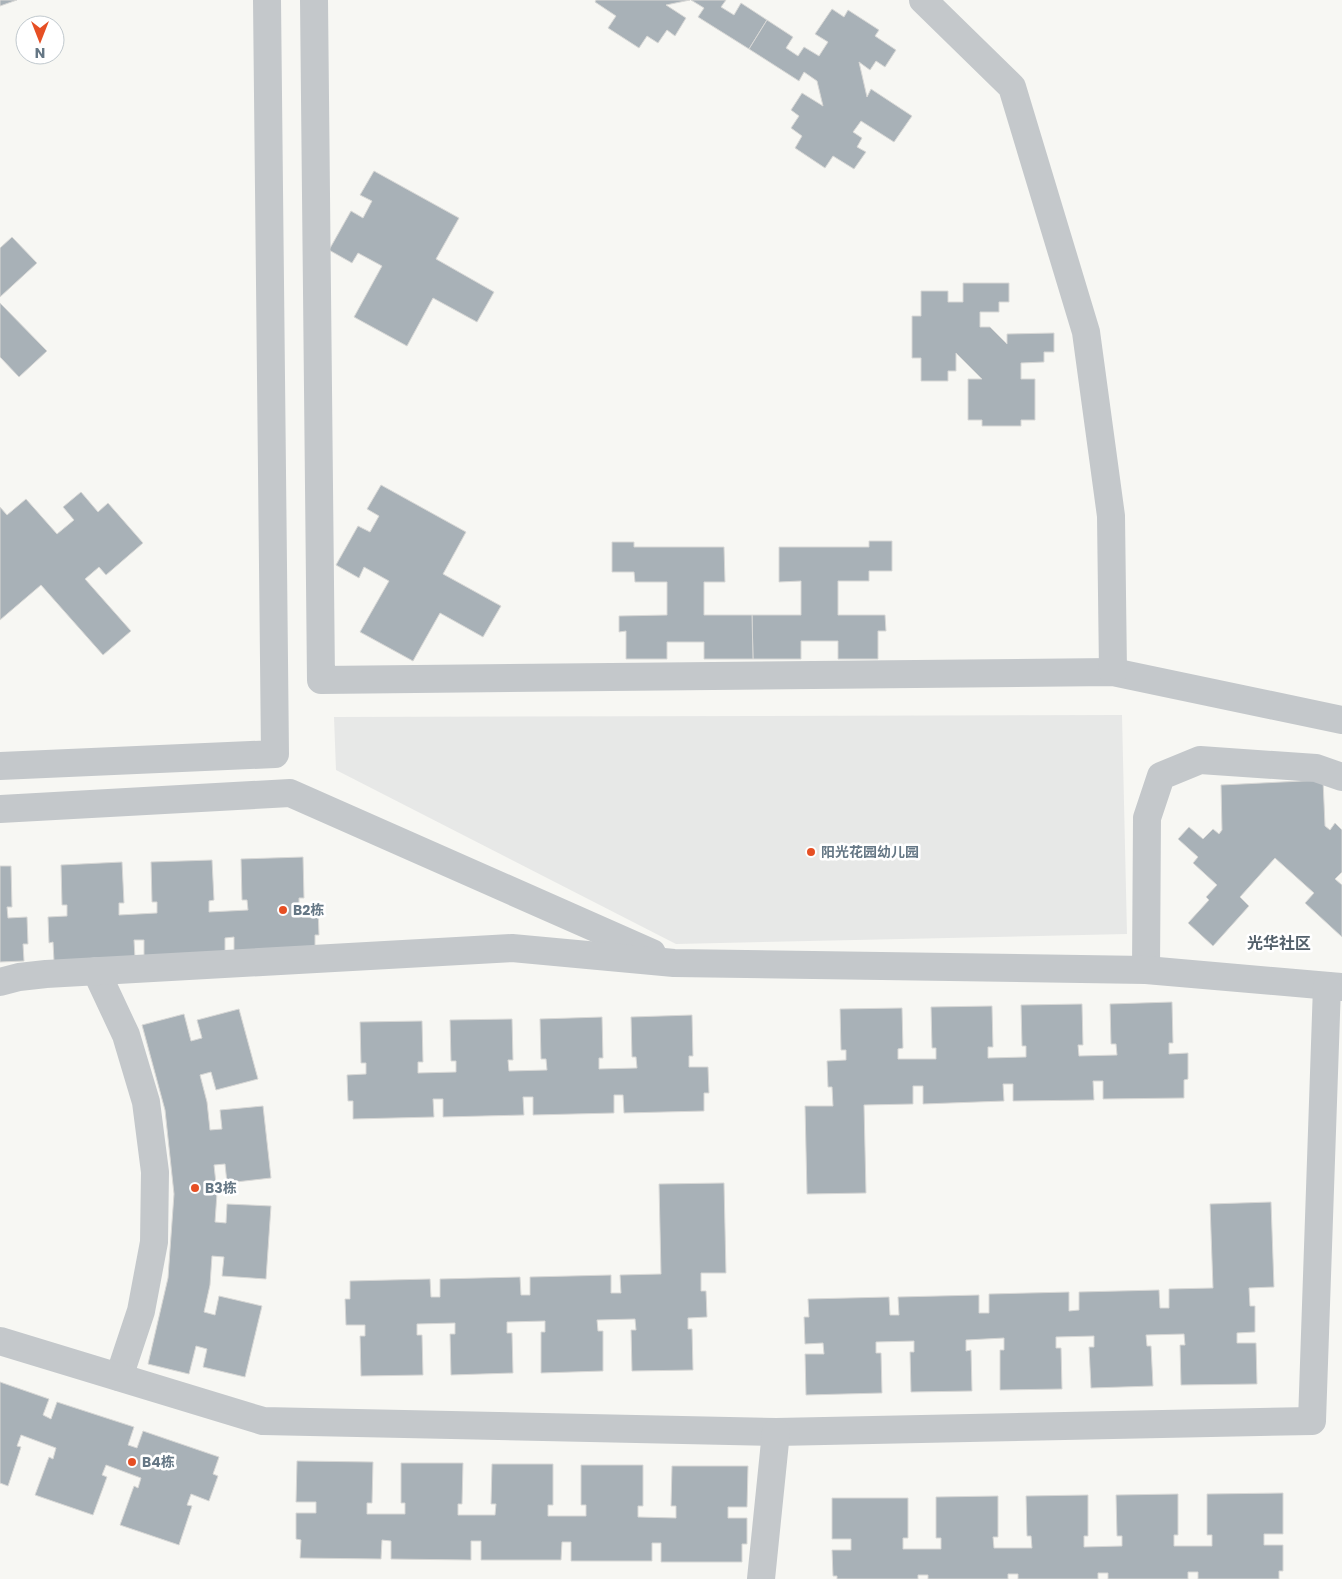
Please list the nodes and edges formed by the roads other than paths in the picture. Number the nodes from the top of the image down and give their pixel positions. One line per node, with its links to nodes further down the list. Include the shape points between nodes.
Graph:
1 (267, 0): 6 (street, via 275,754)
2 (314, 0): 4 (street, via 321,680)
3 (923, 0): 4 (street, via 1012,87 1086,332 1112,516)
4 (1113, 672): 5 (street)
5 (1342, 720)
6 (0, 766)
7 (1342, 777): 10 (street, via 1316,768 1200,760 1161,776 1147,818)
8 (0, 809): 9 (street, via 290,793)
9 (674, 963): 10 (street); 11 (street, via 512,948)
10 (1146, 970): 13 (street)
11 (96, 971): 12 (street, via 19,977); 15 (street, via 126,1035 146,1102 155,1172 154,1242 142,1311)
12 (0, 982)
13 (1335, 986): 16 (street, via 1312,1421)
14 (0, 1341): 15 (street)
15 (119, 1378): 16 (street, via 263,1421)
16 (776, 1432): 17 (street)
17 (761, 1579)

